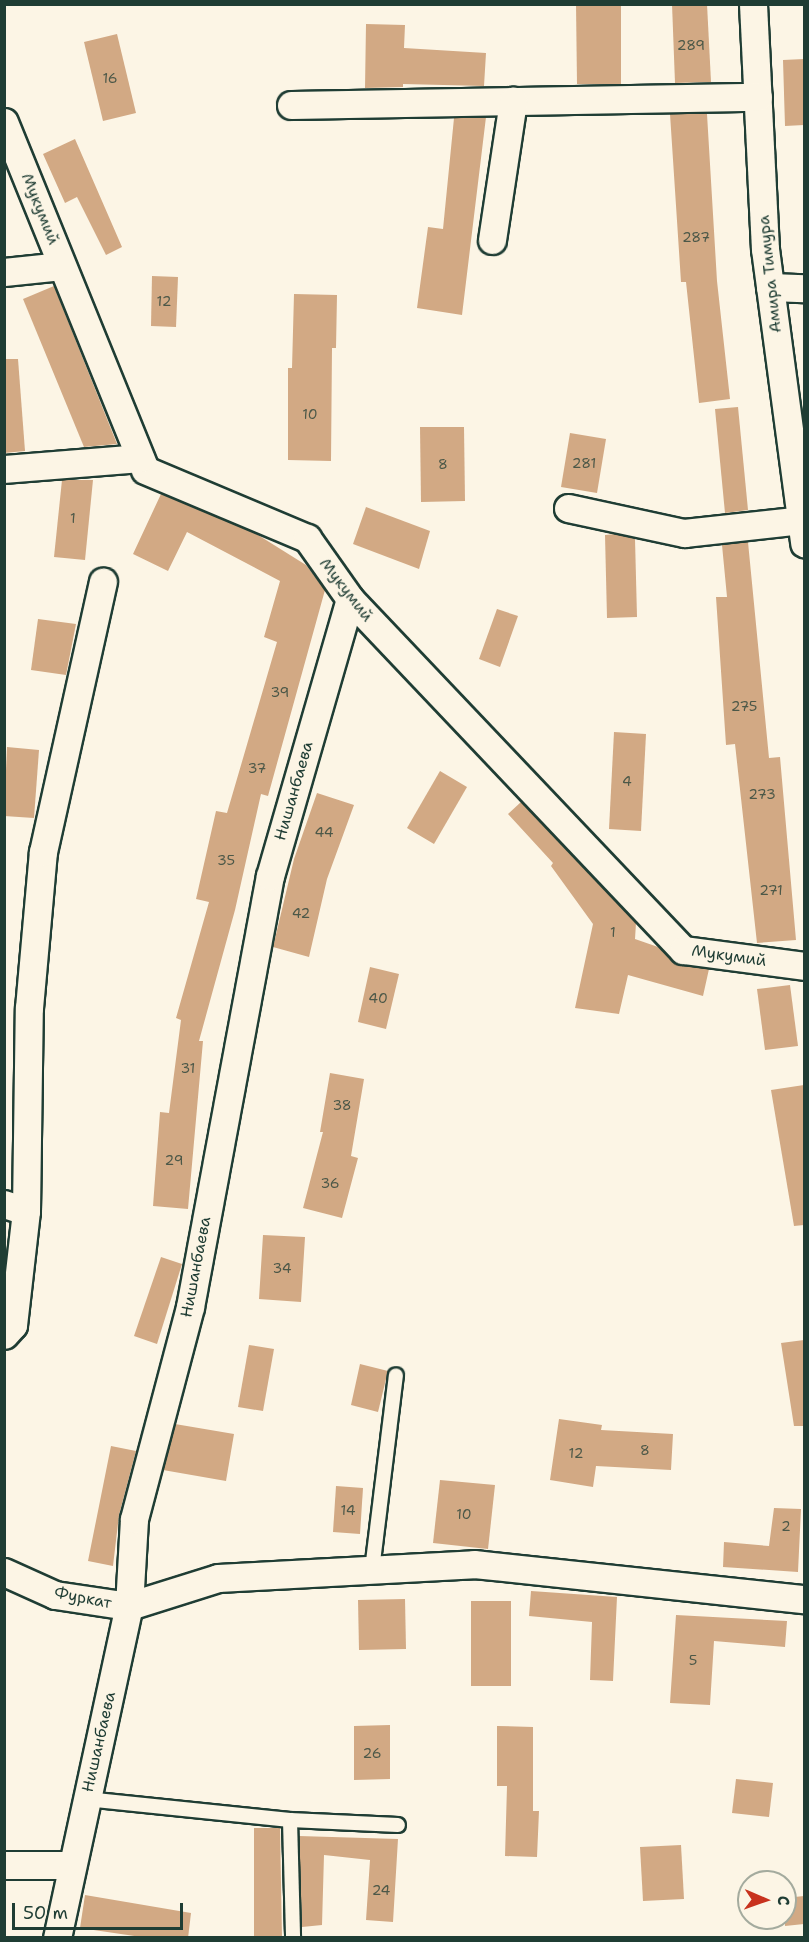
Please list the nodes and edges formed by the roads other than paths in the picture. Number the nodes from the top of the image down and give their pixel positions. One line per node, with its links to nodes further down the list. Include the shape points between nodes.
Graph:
1 (753, 4): 2 (street, Амира Тимура)
2 (758, 97): 3 (street); 9 (street, Амира Тимура)
3 (513, 101): 4 (street); 6 (street)
4 (291, 105)
5 (4, 122): 7 (street, Мукумий)
6 (492, 240)
7 (63, 266): 8 (street); 11 (street, Мукумий)
8 (4, 272)
9 (770, 287): 10 (street); 14 (street, Амира Тимура)
10 (804, 288)
11 (140, 458): 12 (street); 16 (street, Мукумий, via 145,470 307,538)
12 (4, 469)
13 (568, 508): 14 (street, via 684,533)
14 (803, 531)
15 (103, 582): 18 (street, via 43,852)
16 (350, 599): 17 (street, Мукумий, via 683,950); 24 (street, Нишанбаева, via 270,876 189,1307 134,1519)
17 (804, 966)
18 (15, 1207): 19 (street, via 13,1324)
19 (4, 1335)
20 (396, 1375): 21 (lane)
21 (372, 1570): 23 (street, via 474,1564); 24 (street, via 218,1578)
22 (4, 1572): 24 (street, Фуркат, via 55,1595)
23 (804, 1599)
24 (129, 1606): 25 (street, Нишанбаева)
25 (86, 1799): 26 (lane); 29 (street, Нишанбаева)
26 (290, 1820): 27 (lane); 31 (lane)
27 (399, 1825)
28 (4, 1865): 29 (street)
29 (71, 1865): 30 (street, Нишанбаева)
30 (57, 1938)
31 (293, 1938)

